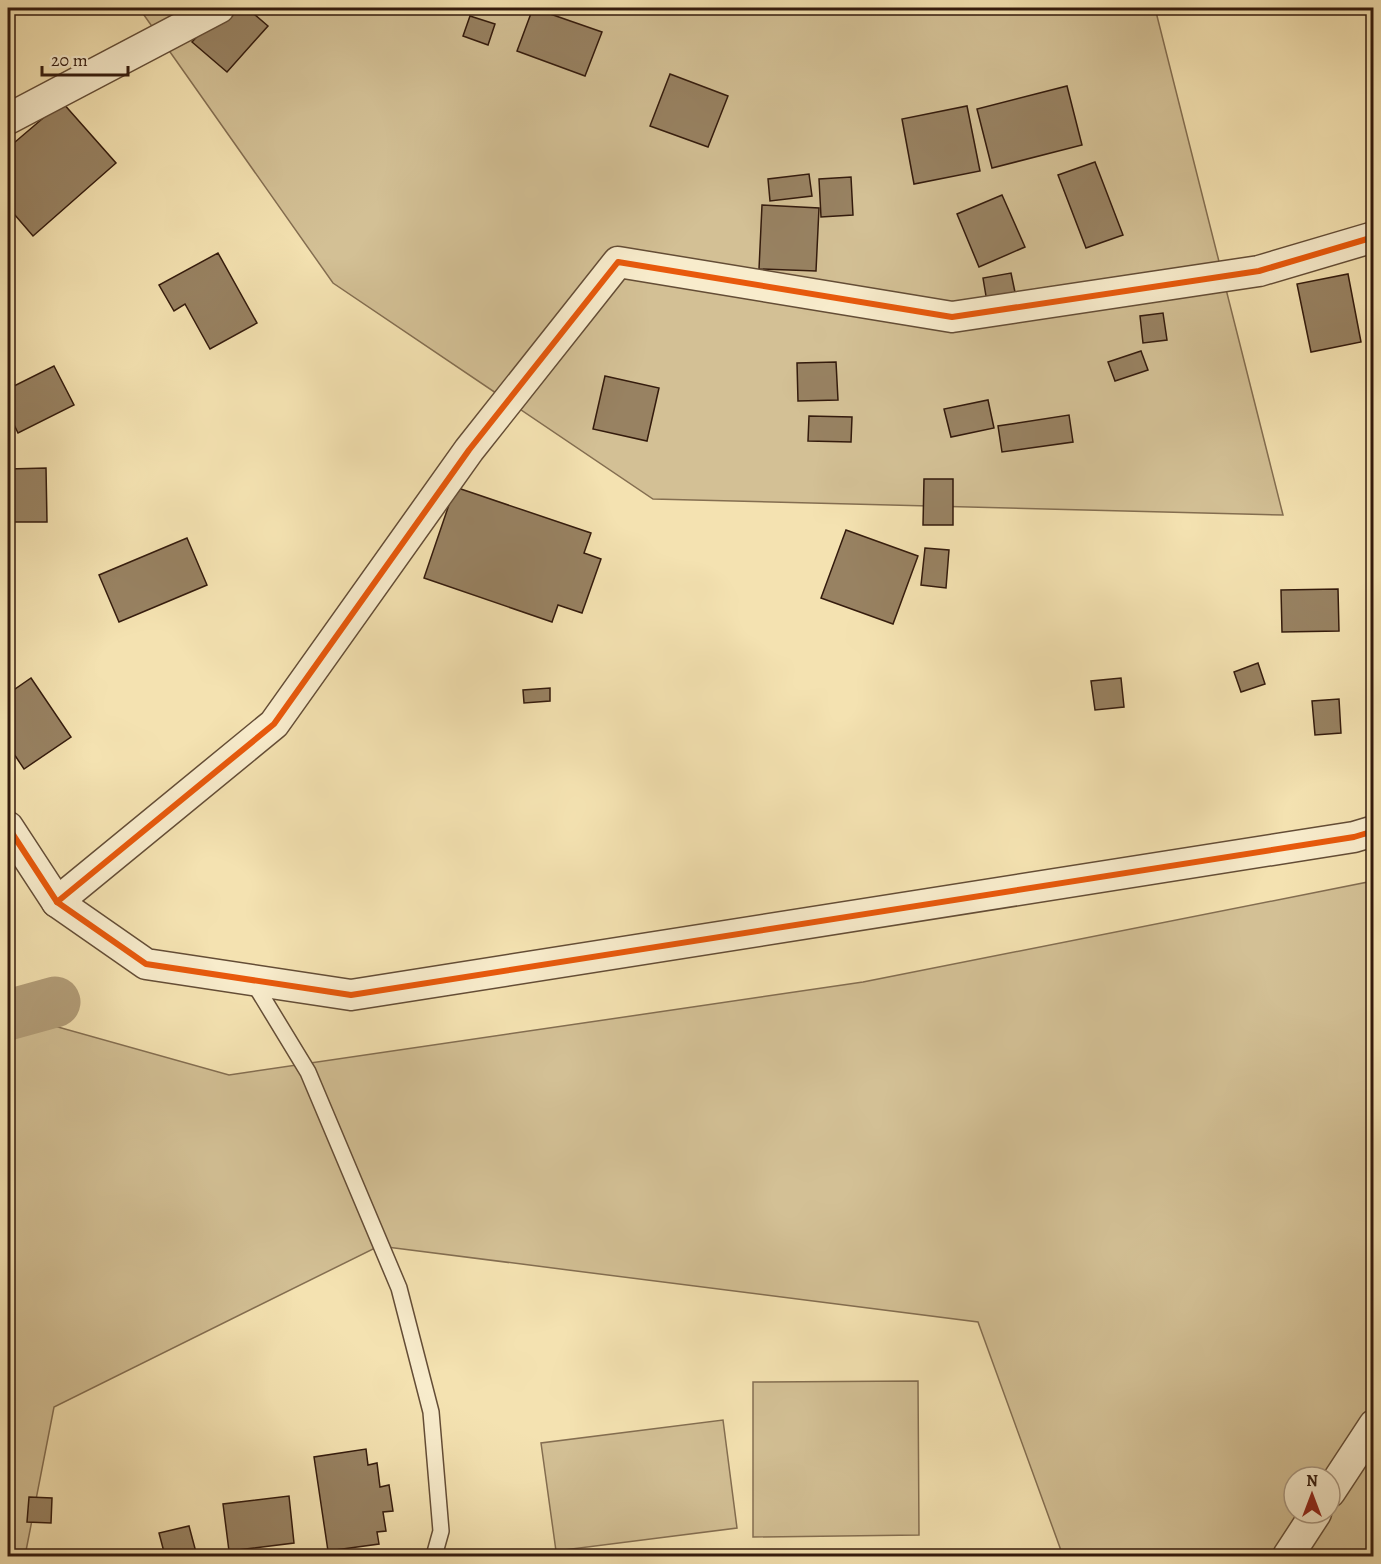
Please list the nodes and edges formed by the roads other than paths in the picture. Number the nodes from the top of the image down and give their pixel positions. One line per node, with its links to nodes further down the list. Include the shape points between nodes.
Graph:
1 (219, 8): 2 (street)
2 (8, 120)
3 (1374, 237): 6 (street, via 1259,271 952,317 618,262 469,450 274,724)
4 (8, 827): 6 (street)
5 (1374, 831): 7 (street, via 351,995)
6 (57, 902): 7 (street, via 146,964)
7 (252, 980): 11 (lane, via 308,1072 399,1288 431,1412 441,1530)
8 (1374, 1425): 9 (street)
9 (1342, 1474)
10 (1308, 1525): 12 (street)
11 (434, 1557)
12 (1288, 1557)

